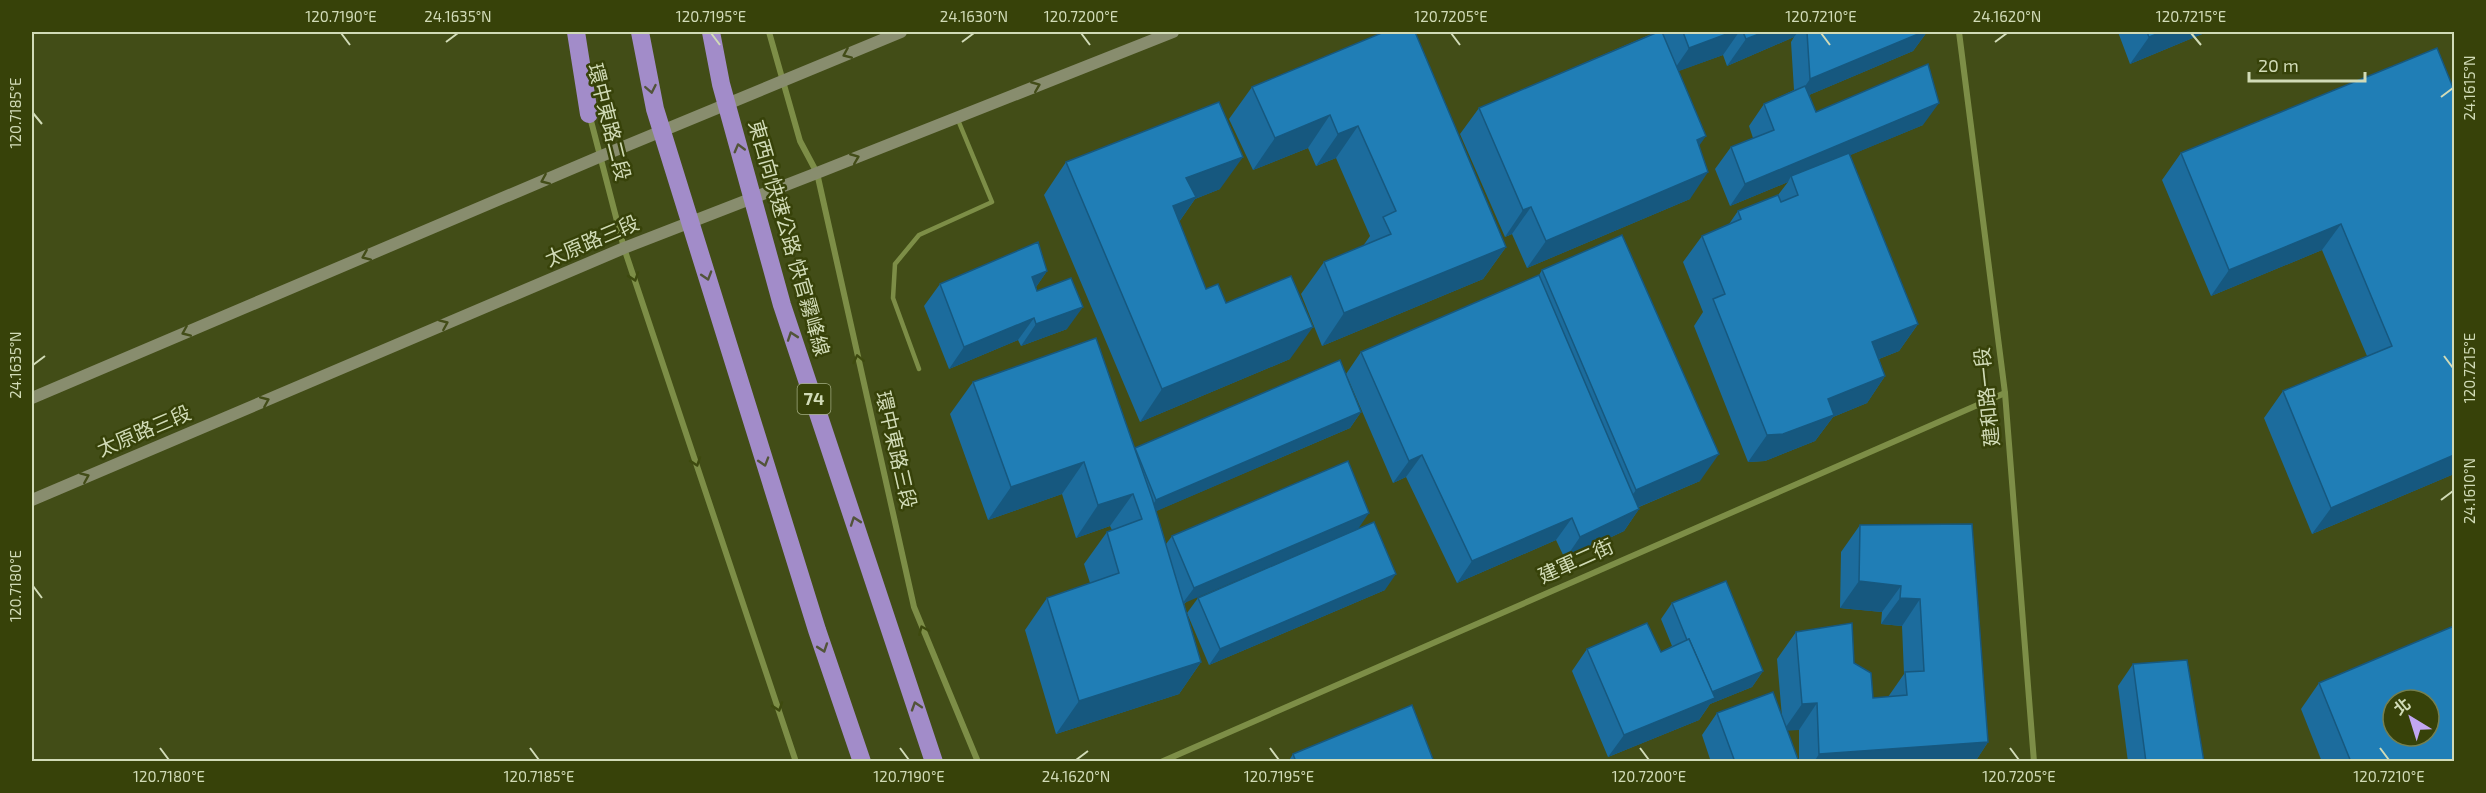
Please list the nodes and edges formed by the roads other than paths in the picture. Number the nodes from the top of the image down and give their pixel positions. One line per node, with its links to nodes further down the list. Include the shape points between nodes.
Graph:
1 (570, 32): 10 (street, 環中東路二段)
2 (576, 32): 10 (highway)
3 (640, 32): 20 (highway, one-way to 20, via 658,120)
4 (711, 32): 21 (highway, 東西向快速公路 快官霧峰線 / 74, one-way to 4, via 782,305 721,84)
5 (769, 32): 9 (street)
6 (901, 32): 9 (main road, one-way to 9)
7 (1173, 32): 11 (main road, 太原路三段, one-way to 7)
8 (1959, 32): 16 (street, 建和路一段)
9 (783, 81): 12 (main road); 13 (street, 環中東路三段, via 800,141)
10 (589, 114): 12 (street, 環中東路二段)
11 (957, 117): 13 (main road, 太原路三段, one-way to 11); 15 (lane, via 992,202 919,235 895,264 893,298)
12 (599, 157): 14 (street, 環中東路二段); 17 (main road, one-way to 17)
13 (817, 173): 14 (main road, 太原路三段); 22 (street, 環中東路三段, one-way to 13, via 914,607)
14 (624, 248): 18 (main road, 太原路三段, one-way to 14); 19 (street, one-way to 19)
15 (919, 369)
16 (2005, 393): 23 (street, 建軍二街); 24 (street, 建和路一段)
17 (32, 398)
18 (32, 500)
19 (796, 762)
20 (862, 762)
21 (934, 762)
22 (978, 762)
23 (1161, 762)
24 (2034, 762)

